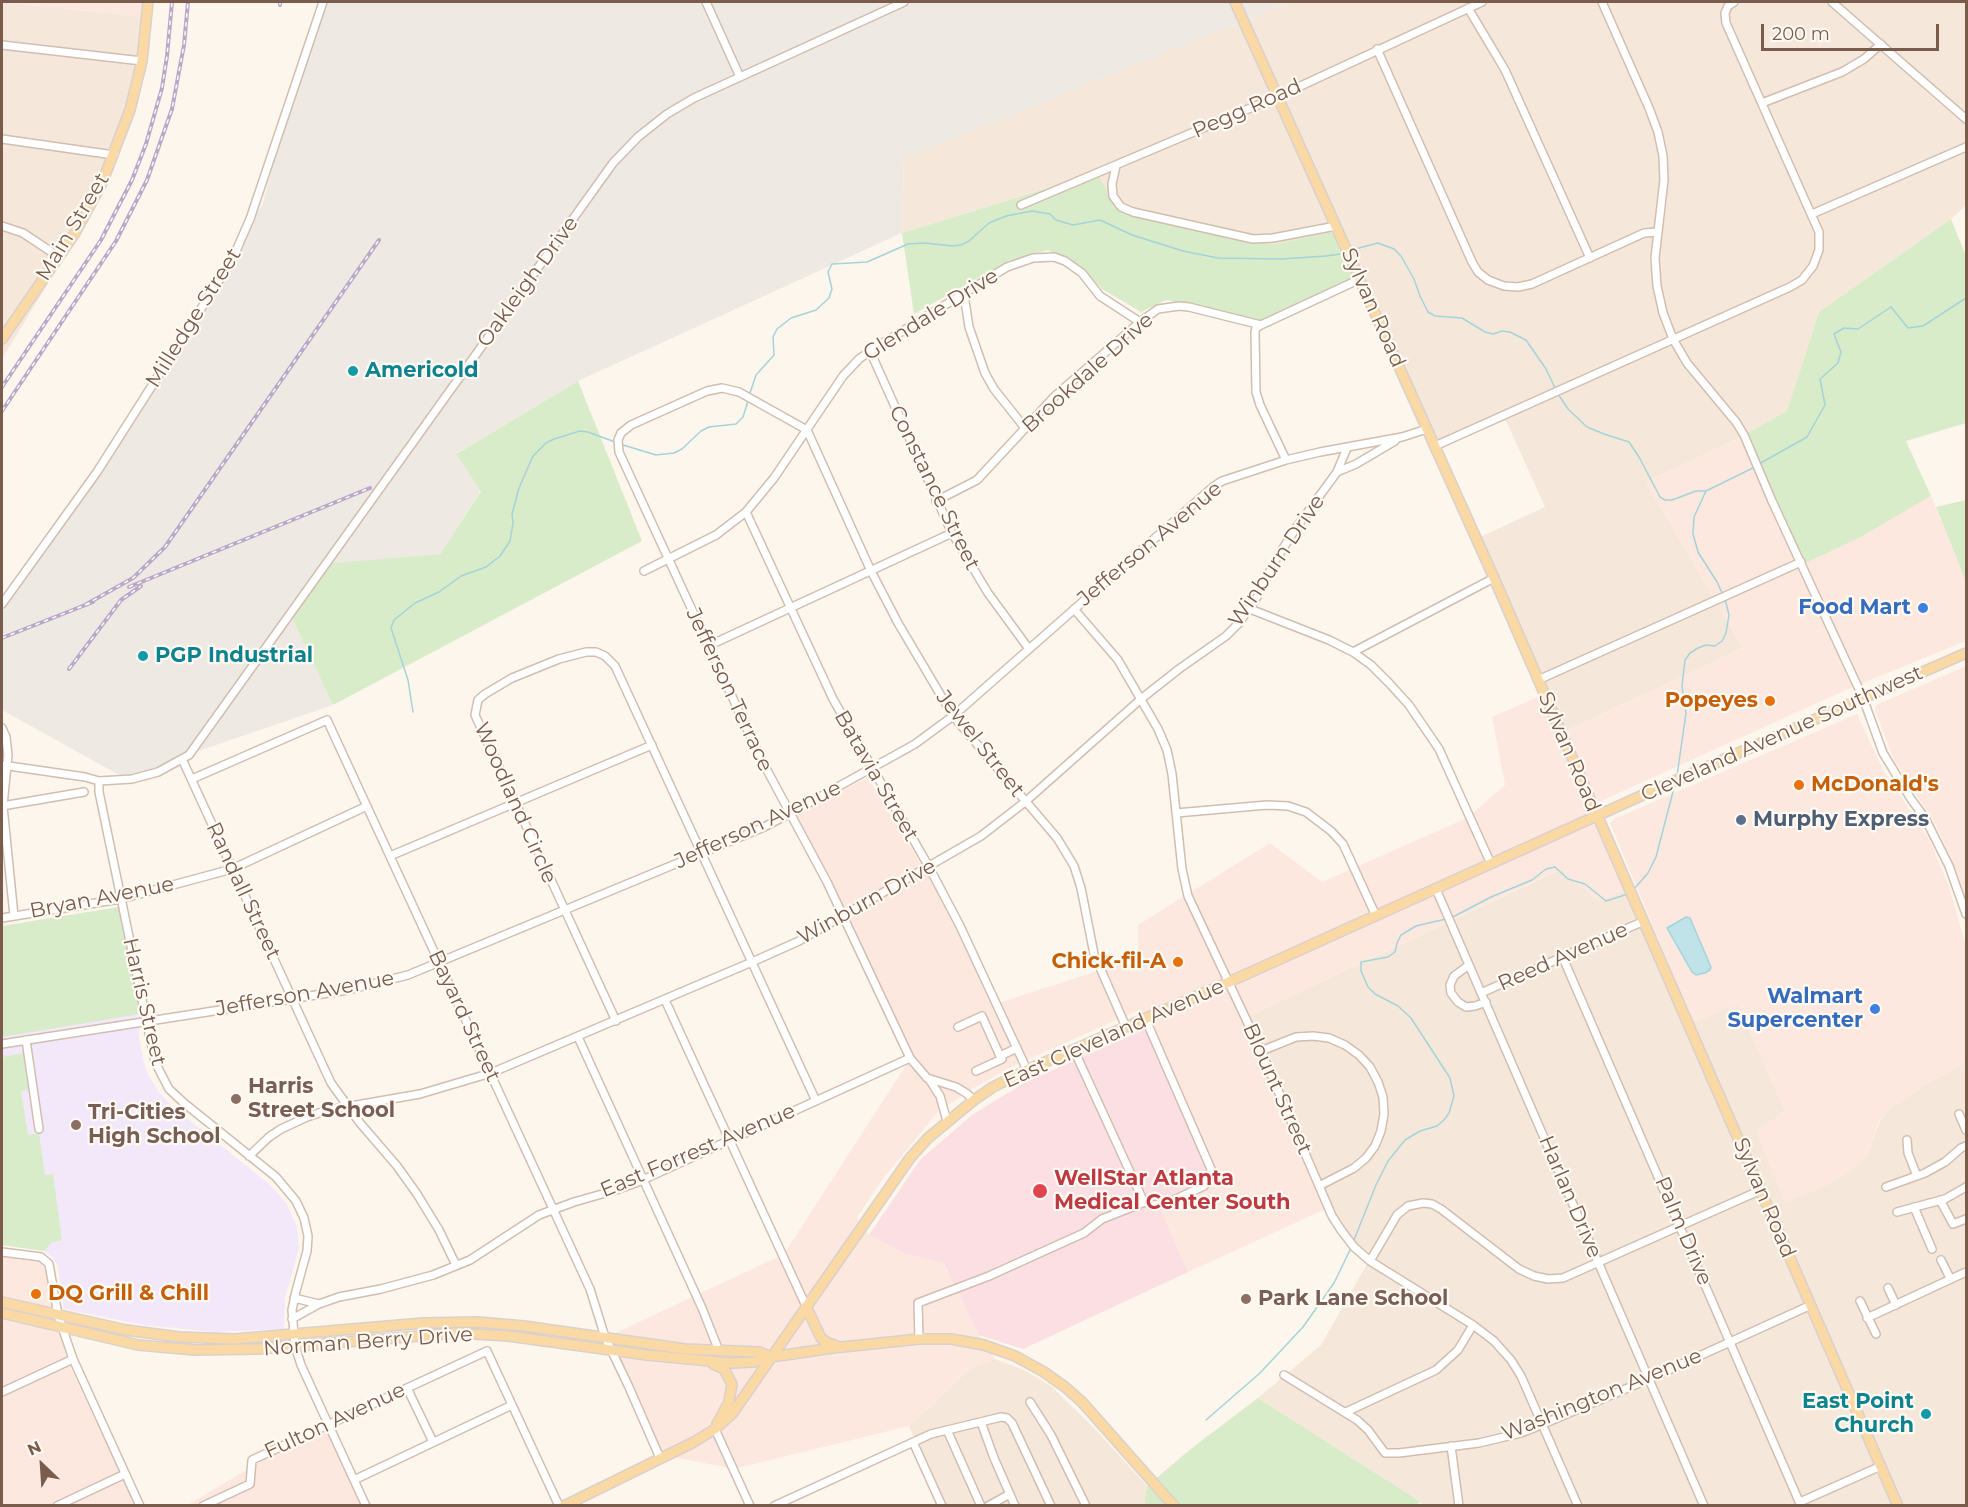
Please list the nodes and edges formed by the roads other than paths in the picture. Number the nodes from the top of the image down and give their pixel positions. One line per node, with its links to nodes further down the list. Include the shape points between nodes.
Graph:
1 (148, 2): 14 (main road, Main Street)
2 (323, 2): 53 (street, Milledge Street, via 250,219 232,260 97,472)
3 (706, 2): 15 (street)
4 (904, 2): 15 (street, Oakleigh Drive)
5 (1235, 2): 16 (main road, Sylvan Road)
6 (1482, 2): 10 (street, Pegg Road)
7 (1602, 2): 27 (street, via 1658,132 1664,180)
8 (1734, 2): 17 (street, via 1725,13 1726,23)
9 (1833, 2): 11 (street)
10 (1468, 8): 13 (street, Pegg Road); 29 (street, via 1505,70)
11 (1881, 44): 17 (street, via 1842,72); 18 (street)
12 (2, 45): 14 (street)
13 (1377, 49): 16 (street, Pegg Road); 29 (street, via 1478,272 1488,280 1518,287)
14 (142, 61): 21 (main road, Main Street)
15 (740, 77): 68 (street, Oakleigh Drive, via 667,114 613,163 189,755)
16 (1279, 96): 22 (street, Pegg Road); 26 (main road, Sylvan Road)
17 (1762, 103): 24 (street)
18 (1966, 118)
19 (2, 139): 21 (street)
20 (1966, 147): 24 (street)
21 (114, 155): 28 (main road, Main Street, via 89,210)
22 (1116, 166): 23 (street, Pegg Road); 26 (street, via 1113,196 1121,207 1133,212 1252,239)
23 (1021, 205)
24 (1812, 214): 35 (street, via 1819,232 1819,250 1802,280)
25 (2, 225): 28 (street, via 23,233)
26 (1336, 225): 30 (main road, Sylvan Road)
27 (1658, 232): 29 (street, via 1644,233); 35 (street, via 1657,286)
28 (59, 257): 34 (main road, Main Street)
29 (1590, 258)
30 (1360, 279): 33 (street); 38 (main road, Sylvan Road)
31 (964, 295): 32 (street, Glendale Drive, via 1021,261 1054,257 1075,266 1100,296); 36 (street, Glendale Drive); 37 (street, via 969,327 985,373)
32 (1140, 322): 33 (street, Brookdale Drive, via 1158,309 1179,306); 37 (street, Brookdale Drive, via 1055,396)
33 (1261, 325): 43 (street, via 1255,332 1256,392)
34 (2, 339)
35 (1673, 339): 41 (street); 49 (street, via 1687,363 1744,435)
36 (870, 351): 39 (street, Glendale Drive, via 843,376); 45 (street, Constance Street)
37 (1025, 428): 45 (street, Brookdale Drive, via 977,480)
38 (1427, 429): 40 (street, Jefferson Avenue); 41 (main road, Sylvan Road)
39 (807, 430): 46 (street, Glendale Drive); 48 (street, Jefferson Terrace, via 739,392 722,388 625,428 618,440 619,452); 51 (street, Jewel Street)
40 (1402, 437): 42 (street, Jefferson Avenue); 44 (street)
41 (1435, 446): 52 (main road, Sylvan Road)
42 (1347, 448): 43 (street, Jefferson Avenue); 44 (street, Winburn Drive)
43 (1286, 460): 55 (street, Jefferson Avenue, via 1213,486)
44 (1337, 472): 56 (street, Winburn Drive, via 1275,561)
45 (936, 501): 47 (street, Constance Street)
46 (746, 512): 48 (street, Glendale Drive, via 716,535); 54 (street, Batavia Street)
47 (952, 533): 51 (street); 58 (street, Constance Street, via 987,593)
48 (668, 559): 50 (street, Glendale Drive); 57 (street, Jefferson Terrace)
49 (1801, 562): 61 (street); 62 (street)
50 (644, 571)
51 (871, 571): 54 (street); 64 (street, Jewel Street)
52 (1494, 578): 59 (street); 61 (main road, Sylvan Road)
53 (2, 604)
54 (790, 608): 57 (street); 70 (street, Batavia Street, via 833,699)
55 (1074, 609): 58 (street, Jefferson Avenue); 63 (street, Blount Street, via 1118,660)
56 (1250, 609): 59 (street); 63 (street, Winburn Drive, via 1226,636)
57 (708, 646): 79 (street, Jefferson Terrace)
58 (1029, 649): 64 (street, Jefferson Avenue)
59 (1353, 652): 83 (street, via 1389,683 1427,730 1449,769)
60 (1966, 653): 62 (main road, Cleveland Avenue Southwest)
61 (1538, 680): 80 (main road, Sylvan Road)
62 (1863, 698): 80 (main road, Cleveland Avenue Southwest); 89 (street, via 1883,753 1925,818 1949,866)
63 (1141, 699): 74 (street, Winburn Drive); 78 (street, Blount Street, via 1167,750)
64 (953, 716): 70 (street, Jefferson Avenue); 74 (street, Jewel Street)
65 (2, 728): 67 (street, via 6,737)
66 (652, 745): 75 (street); 75 (street, Woodland Circle, via 615,666 605,656 586,652 532,668 485,694 475,709); 81 (street, Woodland Circle)
67 (4, 751): 69 (street)
68 (182, 759): 71 (street, Randall Street); 72 (street, via 158,772 132,779)
69 (4, 766): 72 (street); 76 (street)
70 (873, 769): 79 (street, Jefferson Avenue); 84 (street, Batavia Street)
71 (192, 779): 77 (street, Bayard Street, via 327,720); 85 (street, Randall Street)
72 (99, 781): 87 (street, Harris Street)
73 (84, 792): 76 (street)
74 (1025, 802): 84 (street, Winburn Drive, via 981,836); 108 (street, Jewel Street, via 1057,838 1074,866 1094,954)
75 (515, 803): 82 (street); 88 (street, Woodland Circle)
76 (2, 806): 90 (street)
77 (367, 806): 82 (street, Bayard Street); 85 (street, Bryan Avenue)
78 (1176, 813): 91 (street, via 1267,805 1306,812 1343,844); 99 (street, Blount Street, via 1188,896)
79 (789, 814): 81 (street, Jefferson Avenue); 92 (street, Jefferson Terrace)
80 (1597, 816): 83 (main road, East Cleveland Avenue); 94 (main road, Sylvan Road)
81 (701, 853): 88 (street, Jefferson Avenue); 96 (street, Woodland Circle)
82 (390, 856): 97 (street, Bayard Street)
83 (1491, 864): 86 (main road, East Cleveland Avenue)
84 (929, 867): 92 (street, Winburn Drive); 112 (street, Batavia Street)
85 (232, 868): 87 (street, Bryan Avenue); 101 (street, Randall Street)
86 (1436, 889): 91 (main road, East Cleveland Avenue); 98 (street, Harlan Drive)
87 (121, 899): 90 (street, Bryan Avenue); 105 (street, Harris Street)
88 (564, 911): 97 (street, Jefferson Avenue); 106 (street, Woodland Circle)
89 (1966, 914)
90 (14, 916): 93 (street, Bryan Avenue)
91 (1376, 916): 99 (main road, East Cleveland Avenue)
92 (843, 917): 96 (street, Winburn Drive); 116 (street, Jefferson Terrace)
93 (2, 918)
94 (1644, 921): 95 (street, Reed Avenue); 137 (main road, Sylvan Road)
95 (1563, 958): 100 (street, Reed Avenue); 144 (street, Palm Drive)
96 (752, 962): 102 (street, Winburn Drive); 122 (street, Woodland Circle)
97 (440, 964): 101 (street, Jefferson Avenue, via 376,985); 119 (street, Bayard Street)
98 (1469, 965): 100 (street, Harlan Drive); 103 (street, via 1454,976 1451,993 1466,1006)
99 (1228, 982): 104 (main road, East Cleveland Avenue); 114 (street, Blount Street)
100 (1482, 993): 103 (street, Harlan Drive)
101 (293, 999): 105 (street, Jefferson Avenue); 123 (street, Randall Street, via 331,1083)
102 (665, 1000): 106 (street, Winburn Drive); 128 (street)
103 (1486, 1002): 149 (street, Harlan Drive)
104 (1145, 1018): 108 (main road, East Cleveland Avenue); 139 (street, via 1211,1169 1204,1186 1165,1204)
105 (147, 1021): 110 (street, Jefferson Avenue); 131 (street, Harris Street, via 155,1062 170,1089)
106 (616, 1021): 109 (street, Winburn Drive)
107 (958, 1027): 115 (street, via 982,1016)
108 (1125, 1027): 113 (main road, East Cleveland Avenue)
109 (578, 1037): 119 (street, Winburn Drive); 133 (street)
110 (26, 1040): 111 (street, Jefferson Avenue); 126 (street)
111 (2, 1044)
112 (1017, 1048): 115 (street); 117 (street, Batavia Street)
113 (1074, 1050): 117 (main road, East Cleveland Avenue); 139 (street)
114 (1261, 1051): 134 (street, Blount Street); 134 (street, via 1296,1037 1329,1038 1359,1054 1378,1082 1384,1114 1375,1146 1354,1168)
115 (1000, 1056): 118 (street, via 1002,1059)
116 (910, 1058): 120 (street, Jefferson Terrace); 122 (street, East Forrest Avenue)
117 (1027, 1070): 121 (main road, East Cleveland Avenue)
118 (976, 1071)
119 (491, 1073): 123 (street, Winburn Drive, via 420,1094); 141 (street, Bayard Street)
120 (927, 1078): 121 (street, via 956,1087); 125 (street, Jefferson Terrace, via 940,1096)
121 (974, 1100): 125 (main road, East Cleveland Avenue)
122 (816, 1101): 128 (street, East Forrest Avenue)
123 (348, 1107): 131 (street, Winburn Drive, via 294,1122 269,1137); 150 (street, Randall Street, via 417,1194)
124 (1959, 1114): 127 (street)
125 (947, 1121): 160 (main road, East Cleveland Avenue, via 910,1158)
126 (39, 1129)
127 (1966, 1130)
128 (728, 1140): 133 (street, East Forrest Avenue); 160 (street)
129 (1907, 1140): 132 (street)
130 (1966, 1146): 132 (street)
131 (249, 1156): 154 (street, Harris Street, via 287,1189 304,1218 307,1251)
132 (1917, 1176): 135 (street)
133 (644, 1179): 141 (street, East Forrest Avenue); 175 (street)
134 (1319, 1186): 148 (street, Blount Street, via 1341,1230)
135 (1886, 1187)
136 (1966, 1187): 138 (street)
137 (1761, 1190): 144 (street); 158 (main road, Sylvan Road)
138 (1940, 1200): 140 (street); 143 (street, via 1953,1224)
139 (1145, 1202): 170 (street, via 1102,1219 1084,1233 989,1276 918,1303)
140 (1914, 1207): 142 (street); 145 (street)
141 (554, 1209): 150 (street, East Forrest Avenue); 169 (street, Bayard Street, via 590,1288)
142 (1897, 1212)
143 (1966, 1219)
144 (1681, 1226): 149 (street); 171 (street, Palm Drive)
145 (1932, 1249)
146 (2, 1252): 162 (street, via 45,1259 51,1270)
147 (1941, 1260): 152 (street)
148 (1370, 1261): 149 (street, via 1397,1215 1408,1206 1423,1203 1441,1209 1534,1276 1563,1278); 165 (street, Blount Street)
149 (1599, 1263): 180 (street, Harlan Drive)
150 (456, 1265): 157 (street, East Forrest Avenue, via 421,1279)
151 (1966, 1272): 152 (street)
152 (1950, 1278): 159 (street)
153 (1888, 1288): 159 (street)
154 (294, 1298): 157 (street); 164 (street, Harris Street)
155 (1860, 1301): 163 (street)
156 (2, 1302): 162 (main road, Norman Berry Drive)
157 (319, 1304): 164 (street, East Forrest Avenue)
158 (1811, 1305): 171 (street, Washington Avenue); 195 (main road, Sylvan Road)
159 (1896, 1305): 163 (street)
160 (806, 1306): 173 (main road, via 821,1338); 176 (main road, East Cleveland Avenue)
161 (2, 1313): 166 (main road, Norman Berry Drive)
162 (58, 1315): 166 (street); 168 (main road, Norman Berry Drive, via 179,1337)
163 (1867, 1318): 167 (street)
164 (292, 1319): 168 (street, Harris Street)
165 (1473, 1325): 185 (street, via 1458,1350 1436,1370); 187 (street, Blount Street, via 1511,1360)
166 (61, 1326): 172 (main road, Norman Berry Drive, via 155,1347 216,1351); 177 (street)
167 (1876, 1334)
168 (294, 1335): 169 (main road, Norman Berry Drive, via 478,1322); 172 (street, Harris Street)
169 (605, 1337): 174 (street, Bayard Street); 175 (main road, Norman Berry Drive)
170 (919, 1339): 173 (main road, Norman Berry Drive); 214 (main road, Norman Berry Drive, via 984,1345 1044,1372 1082,1402)
171 (1731, 1342): 180 (street, Washington Avenue); 199 (street, Palm Drive)
172 (295, 1346): 174 (main road, Norman Berry Drive, via 457,1333); 188 (street, Harris Street)
173 (839, 1347): 176 (main road, Norman Berry Drive)
174 (611, 1350): 178 (main road, Norman Berry Drive); 194 (street, Bayard Street)
175 (719, 1351): 176 (main road, Norman Berry Drive, via 759,1352)
176 (771, 1357): 178 (main road, Norman Berry Drive, via 754,1362); 189 (main road, East Cleveland Avenue, via 736,1408)
177 (72, 1359): 182 (street); 196 (street)
178 (707, 1361): 189 (main road, via 724,1369 732,1384 729,1401)
179 (1284, 1376): 185 (street)
180 (1649, 1379): 187 (street, Washington Avenue); 217 (street, Harlan Drive)
181 (407, 1388): 184 (street, Fulton Avenue, via 487,1351); 188 (street, Fulton Avenue); 191 (street)
182 (2, 1392)
183 (1030, 1402): 213 (street, via 1052,1435)
184 (512, 1405): 191 (street); 204 (street)
185 (1346, 1412): 193 (street, Washington Avenue, via 1368,1430 1385,1453)
186 (981, 1422): 190 (street); 198 (street); 212 (street, via 1001,1416 1012,1423)
187 (1543, 1424): 193 (street, Washington Avenue, via 1500,1439); 216 (street, Blount Street)
188 (328, 1425): 197 (street, Harris Street); 202 (street, Fulton Avenue, via 252,1460 250,1484)
189 (714, 1429): 194 (main road, East Cleveland Avenue); 206 (street)
190 (947, 1430): 192 (street); 209 (street)
191 (433, 1442): 197 (street)
192 (913, 1442): 207 (street); 208 (street)
193 (1451, 1446): 215 (street)
194 (660, 1458): 205 (main road, East Cleveland Avenue)
195 (1881, 1466): 199 (street); 218 (main road, Sylvan Road)
196 (125, 1474): 200 (street); 201 (street)
197 (354, 1480): 203 (street, Harris Street)
198 (1010, 1494): 210 (street); 211 (street)
199 (1800, 1504)
200 (57, 1506)
201 (140, 1506)
202 (203, 1506)
203 (366, 1506)
204 (559, 1506)
205 (564, 1506)
206 (750, 1506)
207 (774, 1506)
208 (942, 1506)
209 (981, 1506)
210 (988, 1506)
211 (1015, 1506)
212 (1050, 1506)
213 (1086, 1506)
214 (1174, 1506)
215 (1459, 1506)
216 (1578, 1506)
217 (1704, 1506)
218 (1898, 1506)

